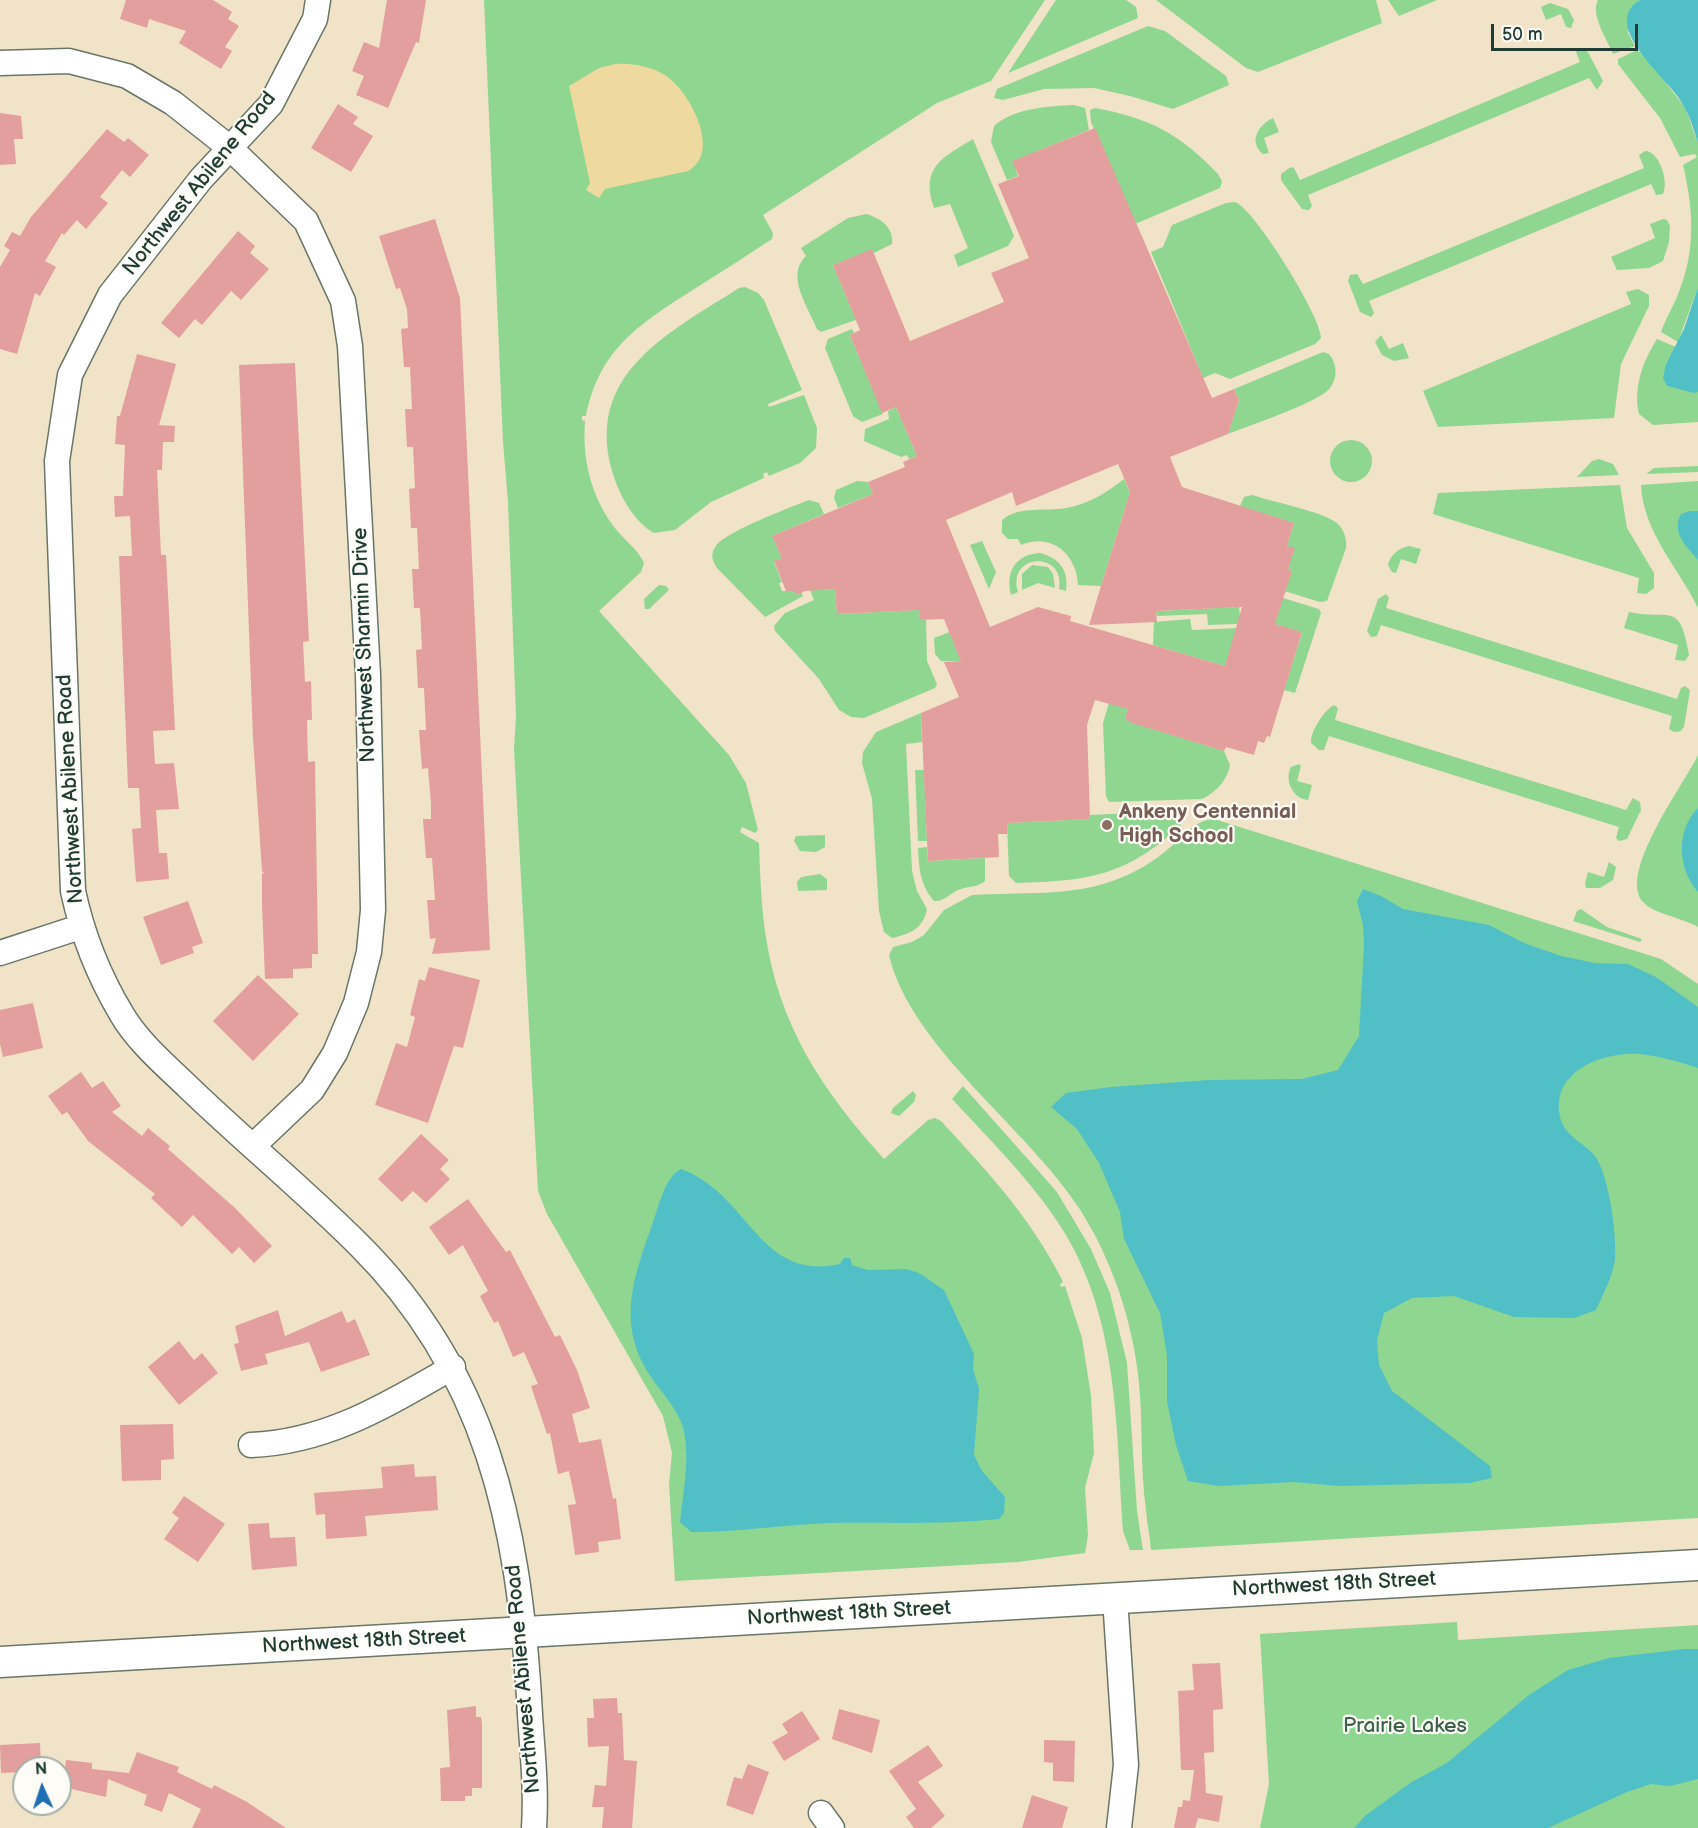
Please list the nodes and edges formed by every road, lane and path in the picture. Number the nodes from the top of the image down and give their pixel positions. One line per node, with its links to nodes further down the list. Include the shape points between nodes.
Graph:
1 (318, 0): 3 (street, Northwest Abilene Road, via 315,19 271,104)
2 (0, 63): 3 (street, Northwest Sharmin Drive, via 69,61 127,76 173,103)
3 (230, 148): 4 (street, Northwest Abilene Road, via 110,295 70,375 57,461 70,837); 6 (street, Northwest Sharmin Drive, via 306,221 343,301 351,358 369,699 373,910 369,952 356,1003 335,1053 312,1090)
4 (80, 927): 5 (street); 6 (street, Northwest Abilene Road, via 121,1015 153,1053)
5 (0, 953)
6 (253, 1146): 7 (street, Northwest Abilene Road, via 362,1248 422,1320)
7 (453, 1367): 8 (street, via 357,1421 281,1444); 11 (street, Northwest Abilene Road, via 483,1436 499,1494 518,1580)
8 (251, 1445)
9 (1698, 1565): 10 (main road, Northwest 18th Street)
10 (1115, 1598): 11 (main road, Northwest 18th Street); 14 (street, via 1126,1765)
11 (523, 1632): 12 (main road, Northwest 18th Street); 13 (street, Northwest Abilene Road, via 536,1769)
12 (0, 1662)
13 (534, 1828)
14 (1119, 1828)

